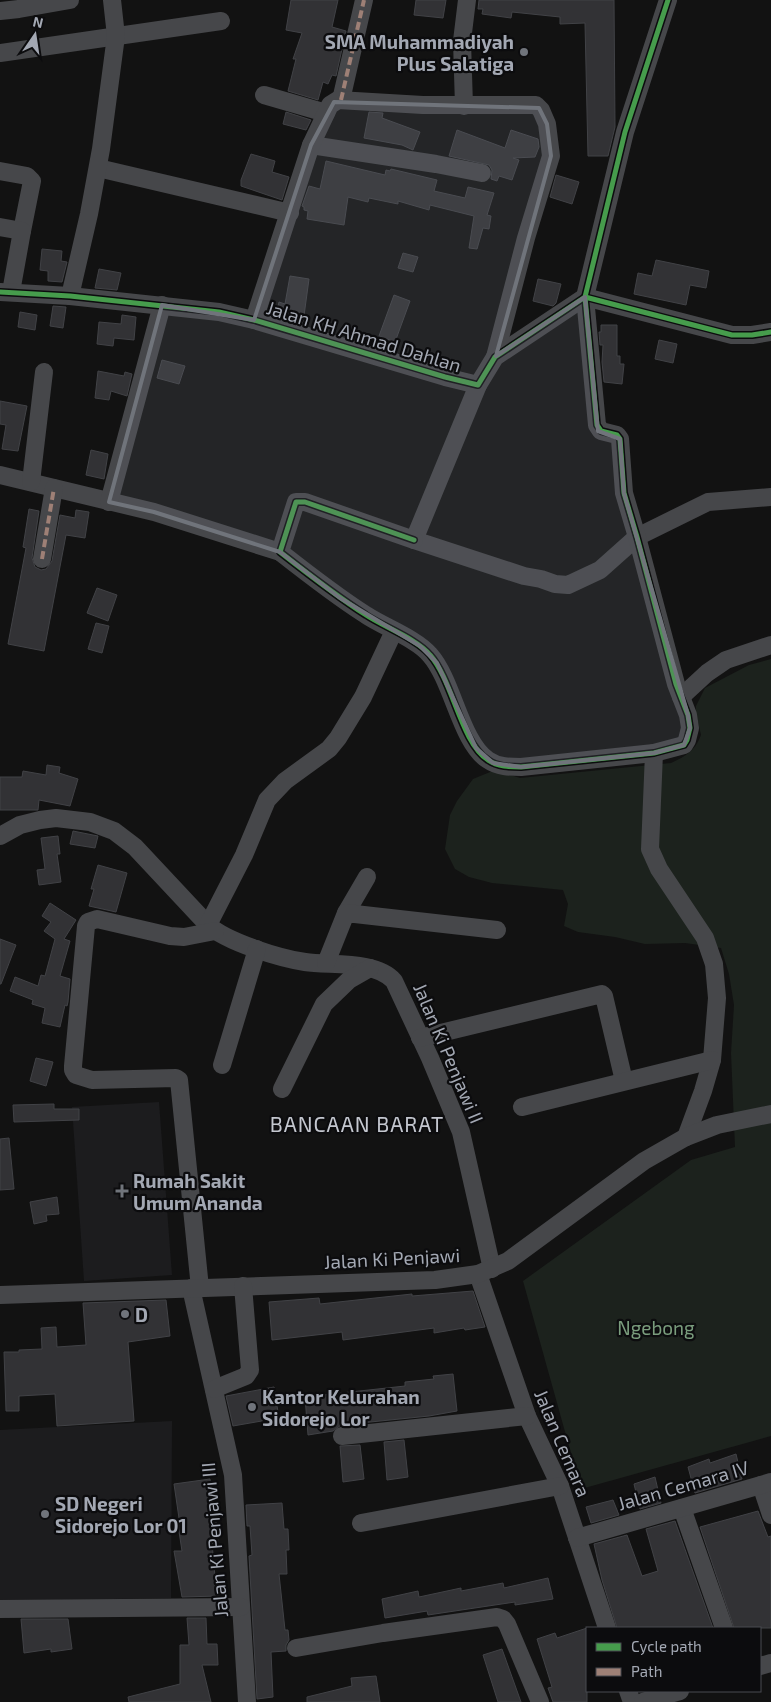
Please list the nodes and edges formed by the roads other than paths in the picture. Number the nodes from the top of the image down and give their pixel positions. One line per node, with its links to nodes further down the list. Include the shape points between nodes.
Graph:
1 (70, 0): 6 (street)
2 (112, 0): 8 (street)
3 (364, 0): 11 (street)
4 (467, 0): 12 (street, via 462,41)
5 (668, 0): 23 (street, via 625,132)
6 (0, 11)
7 (221, 21): 8 (street)
8 (116, 36): 9 (street); 15 (street)
9 (0, 53)
10 (264, 95): 13 (street)
11 (341, 100): 12 (street); 13 (street, via 332,103)
12 (464, 106): 27 (street, via 536,105 547,124 551,148)
13 (326, 113): 14 (street)
14 (311, 145): 17 (street); 18 (street)
15 (98, 168): 18 (street); 22 (street)
16 (0, 171): 20 (street, via 27,176 32,181)
17 (482, 173)
18 (290, 213): 25 (street)
19 (0, 227): 20 (street)
20 (22, 231): 21 (street)
21 (5, 292): 22 (street, Jalan KH Ahmad Dahlan)
22 (70, 296): 24 (street, Jalan KH Ahmad Dahlan)
23 (585, 297): 26 (street, via 732,335); 27 (street, Jalan KH Ahmad Dahlan); 35 (street, via 597,425 601,431 617,435 620,439 624,493)
24 (162, 305): 25 (street, Jalan KH Ahmad Dahlan); 34 (street)
25 (254, 320): 29 (street, Jalan KH Ahmad Dahlan)
26 (771, 332)
27 (496, 357): 29 (street, Jalan KH Ahmad Dahlan)
28 (44, 372): 31 (street)
29 (478, 385): 36 (street, Jalan KH Ahmad Dahlan)
30 (0, 475): 31 (street)
31 (31, 482): 32 (street)
32 (54, 488): 34 (street); 38 (street)
33 (771, 498): 35 (street, via 708,502)
34 (109, 502): 37 (street, via 154,512)
35 (638, 537): 36 (street, via 600,570 568,585 524,576); 41 (street)
36 (414, 540): 37 (street, via 296,502)
37 (280, 552): 39 (street, via 340,598)
38 (42, 559)
39 (394, 631): 42 (street, via 429,654 442,673 473,742 493,763 521,768); 46 (street, via 363,697 338,738 267,800)
40 (771, 645): 41 (street, via 726,660)
41 (681, 698): 42 (street, via 689,722 687,740 684,745)
42 (654, 753): 52 (street, via 650,849 659,869 705,938 714,964 717,998)
43 (0, 836): 46 (street, via 20,825 56,818 90,822 114,831 135,847)
44 (367, 877): 45 (street)
45 (346, 913): 47 (street); 49 (street)
46 (211, 928): 48 (street, Jalan Ki Penjawi II); 61 (street, Jalan Ki Penjawi III, via 184,937 97,919 88,922 73,1066 76,1075 92,1080 179,1080)
47 (497, 930)
48 (257, 949): 49 (street, Jalan Ki Penjawi II, via 305,962); 53 (street)
49 (326, 964): 50 (street, Jalan Ki Penjawi II)
50 (370, 968): 51 (street, Jalan Ki Penjawi II, via 394,980); 55 (street, via 349,980 324,1004)
51 (420, 1038): 54 (street, via 602,994); 59 (street, Jalan Ki Penjawi II, via 461,1132)
52 (712, 1060): 54 (street); 58 (street)
53 (222, 1065)
54 (624, 1081): 56 (street)
55 (282, 1089)
56 (522, 1107)
57 (771, 1114): 58 (street, Jalan Ki Penjawi, via 717,1126)
58 (686, 1137): 59 (street, Jalan Ki Penjawi, via 644,1161 508,1261)
59 (485, 1272): 60 (street, Jalan Ki Penjawi, via 435,1280); 64 (street, Jalan Cemara)
60 (243, 1286): 61 (street, Jalan Ki Penjawi); 63 (street, via 250,1370 246,1376)
61 (195, 1288): 62 (street, Jalan Ki Penjawi); 63 (street, Jalan Ki Penjawi III)
62 (0, 1295)
63 (214, 1388): 72 (street, Jalan Ki Penjawi III, via 233,1475)
64 (528, 1416): 65 (street); 67 (street, Jalan Cemara)
65 (342, 1436)
66 (766, 1483): 68 (street, Jalan Cemara IV); 69 (street)
67 (560, 1486): 70 (street); 71 (street, Jalan Cemara)
68 (682, 1508): 71 (street, Jalan Cemara IV); 75 (street)
69 (771, 1515)
70 (361, 1523)
71 (577, 1538): 74 (street, Jalan Cemara)
72 (241, 1607): 73 (street); 78 (street, Jalan Ki Penjawi III)
73 (0, 1608)
74 (608, 1627)
75 (724, 1627)
76 (296, 1648): 79 (street, via 497,1617 507,1624)
77 (677, 1692): 80 (street)
78 (247, 1702)
79 (540, 1702)
80 (642, 1702)

